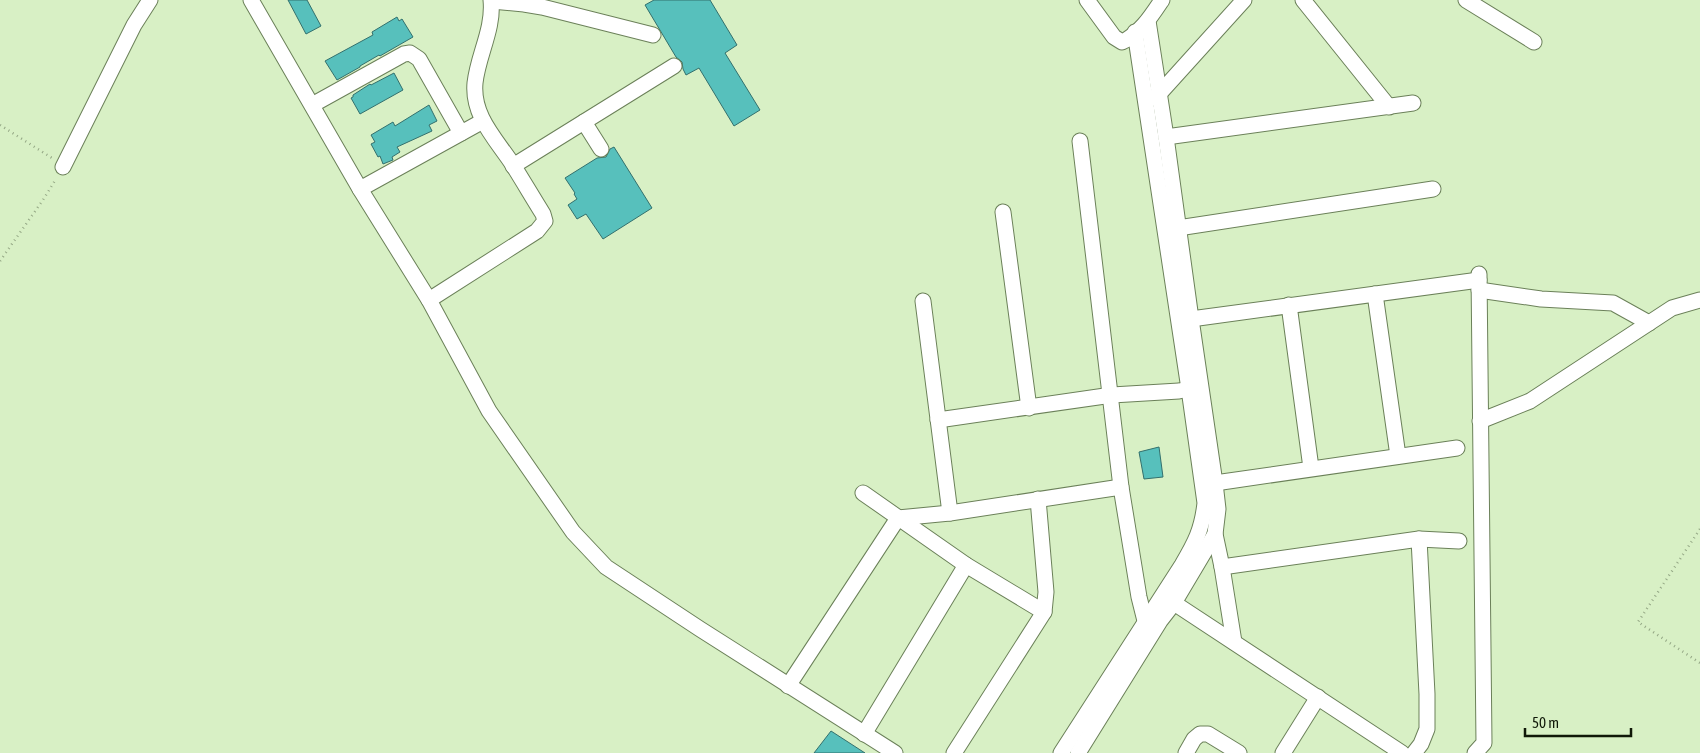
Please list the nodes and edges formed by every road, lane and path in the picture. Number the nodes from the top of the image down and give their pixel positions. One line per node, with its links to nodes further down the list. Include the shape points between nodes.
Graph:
1 (150, 0): 27 (street, via 134,25)
2 (251, 0): 17 (street)
3 (1088, 0): 10 (street, via 1118,40 1127,40)
4 (1162, 0): 9 (street)
5 (1244, 0): 14 (street)
6 (1303, 0): 18 (street)
7 (1466, 0): 12 (street)
8 (491, 1): 11 (street, via 542,7); 19 (street, via 488,36 475,83 476,104)
9 (1148, 21): 10 (street); 14 (street)
10 (1135, 32): 15 (street)
11 (653, 35)
12 (1534, 42)
13 (674, 66): 20 (street)
14 (1160, 94): 15 (street); 23 (street)
15 (1146, 102): 41 (street)
16 (1413, 103): 18 (street)
17 (312, 104): 22 (street, via 410,52 420,59); 28 (street)
18 (1389, 106): 23 (street)
19 (483, 121): 22 (street); 26 (street)
20 (584, 122): 25 (street); 26 (street)
21 (0, 125): 27 (path, via 50,155)
22 (461, 133): 28 (street)
23 (1166, 137): 31 (street)
24 (1080, 142): 42 (street)
25 (601, 149)
26 (513, 166): 35 (street, via 543,214 545,221 542,227)
27 (63, 167): 32 (path)
28 (360, 189): 35 (street)
29 (1433, 189): 31 (street)
30 (1003, 212): 43 (street)
31 (1178, 228): 39 (street)
32 (0, 260)
33 (1479, 281): 34 (street); 40 (street, via 1541,299 1614,303); 45 (street)
34 (1375, 294): 38 (street); 47 (street)
35 (429, 300): 67 (street, via 489,411 589,551 606,567)
36 (1700, 300): 40 (street, via 1672,308)
37 (923, 301): 44 (street)
38 (1289, 305): 39 (street); 48 (street)
39 (1191, 319): 49 (street)
40 (1649, 323): 45 (street, via 1530,401)
41 (1189, 389): 42 (street); 55 (street, via 1205,503)
42 (1112, 395): 43 (street); 50 (street)
43 (1029, 408): 44 (street)
44 (938, 420): 53 (street)
45 (1480, 421): 79 (street, via 1484,743)
46 (1457, 448): 47 (street)
47 (1398, 456): 48 (street)
48 (1311, 468): 49 (street)
49 (1215, 483): 57 (street, via 1218,509)
50 (1121, 487): 52 (street); 64 (street)
51 (863, 493): 54 (street)
52 (1038, 499): 53 (street); 63 (street, via 1046,592)
53 (950, 512): 54 (street)
54 (898, 518): 60 (street); 67 (street)
55 (1200, 528): 57 (street); 64 (street, via 1182,565)
56 (1700, 529): 66 (path, via 1638,622)
57 (1215, 534): 61 (street); 62 (street)
58 (1419, 539): 59 (street); 61 (street); 78 (street, via 1427,729)
59 (1458, 541)
60 (966, 565): 63 (street); 69 (street)
61 (1222, 567): 65 (street)
62 (1174, 603): 65 (street); 73 (street)
63 (1044, 612): 71 (street)
64 (1145, 621): 72 (street)
65 (1234, 642): 68 (street)
66 (1700, 663)
67 (788, 686): 69 (street)
68 (1318, 697): 76 (street); 77 (street)
69 (864, 734): 70 (street)
70 (895, 753)
71 (954, 753)
72 (1061, 753)
73 (1078, 753)
74 (1186, 753): 75 (street, via 1200,734 1208,734)
75 (1238, 753)
76 (1283, 753)
77 (1402, 753)
78 (1414, 753)
79 (1476, 753)

